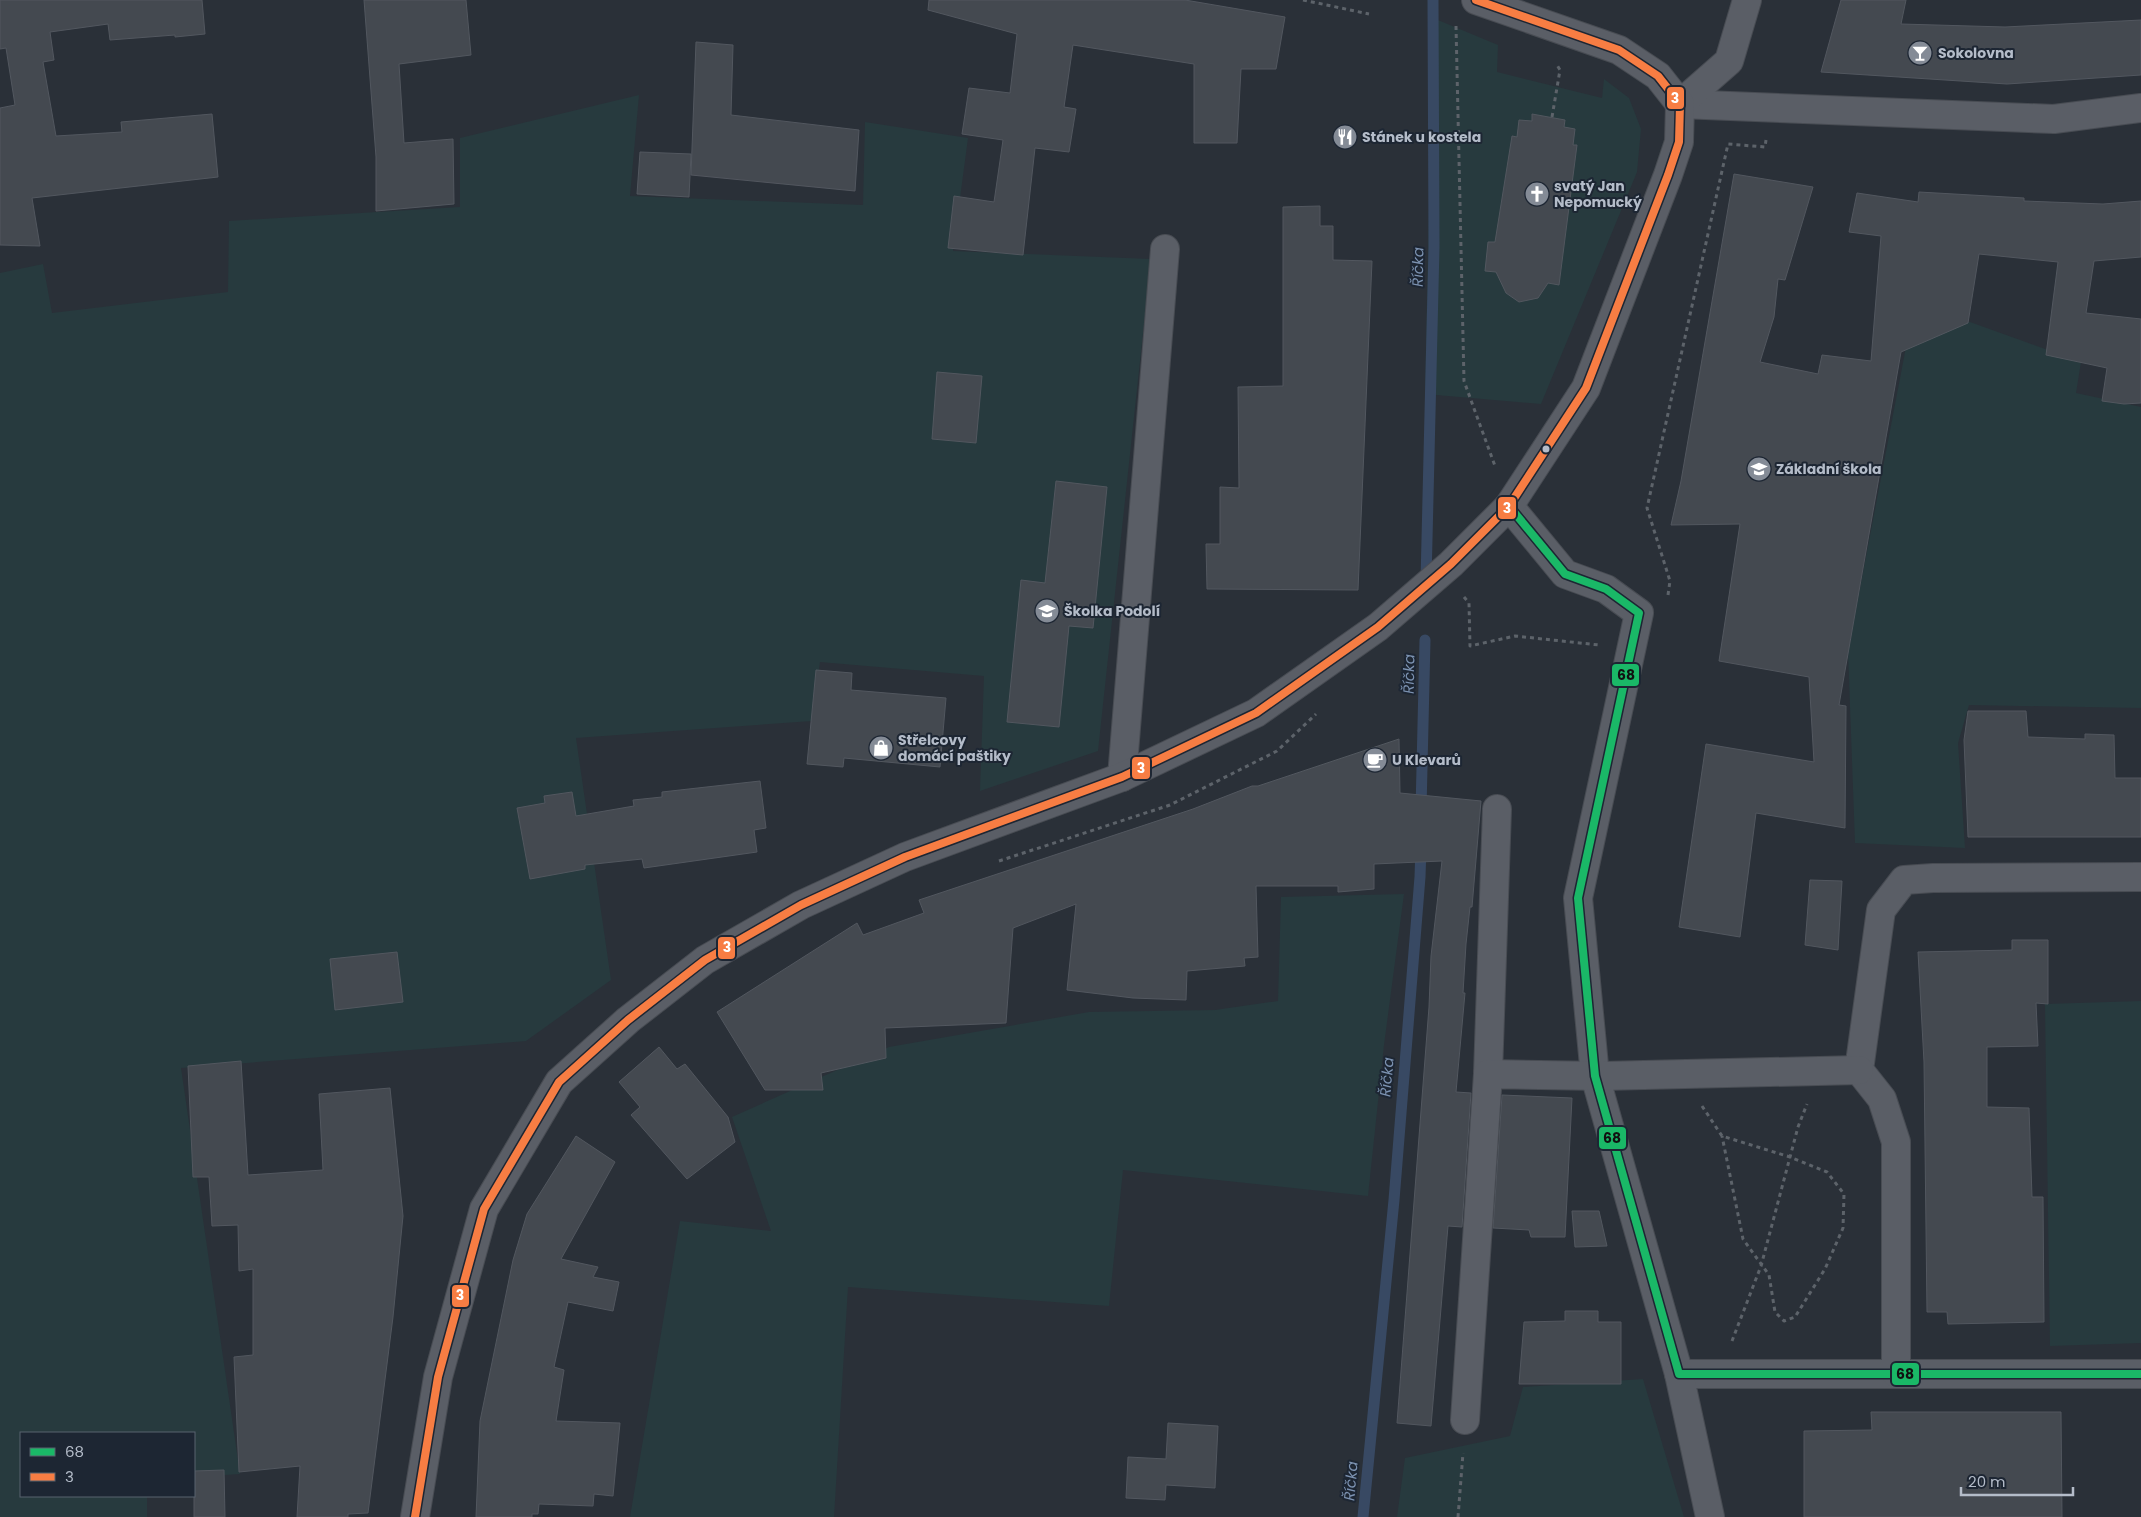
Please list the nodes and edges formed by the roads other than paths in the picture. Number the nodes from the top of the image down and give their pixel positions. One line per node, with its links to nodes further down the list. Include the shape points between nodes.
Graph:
1 (1476, 0): 3 (street, via 1619,50 1658,76)
2 (1747, 0): 3 (street, via 1729,61)
3 (1680, 104): 4 (street, via 2054,119); 6 (street, via 1679,142 1671,167 1586,388)
4 (2141, 108)
5 (1165, 249): 7 (street)
6 (1509, 506): 7 (street, via 1451,564 1378,627 1256,713); 12 (street, via 1565,574 1606,590 1639,613 1578,898)
7 (1122, 777): 17 (street, via 905,856 801,905 706,960 628,1020 559,1082 484,1209 438,1377)
8 (1497, 809): 11 (street)
9 (2141, 877): 10 (street, via 1904,880 1882,910)
10 (1858, 1070): 12 (street); 13 (street, via 1882,1099 1896,1142)
11 (1488, 1074): 12 (street); 16 (street)
12 (1595, 1076): 14 (street)
13 (1896, 1373): 14 (street); 15 (street)
14 (1679, 1374): 18 (street)
15 (2141, 1374)
16 (1465, 1420)
17 (415, 1517)
18 (1710, 1517)

